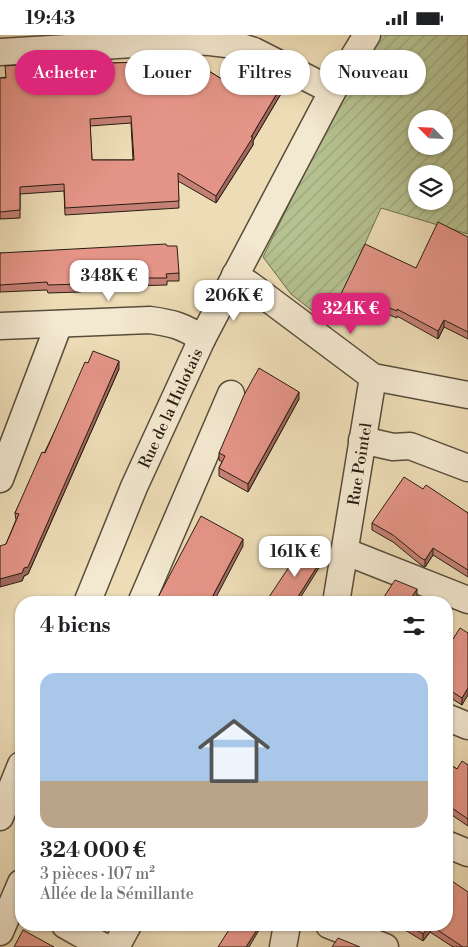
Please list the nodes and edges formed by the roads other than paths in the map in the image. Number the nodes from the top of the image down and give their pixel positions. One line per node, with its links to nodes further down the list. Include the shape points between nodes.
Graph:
1 (367, 35): 2 (street, Rue de la Hulotais)
2 (358, 50)
3 (0, 52): 4 (street, via 210,42 254,51)
4 (320, 84)
5 (330, 95): 6 (street, Rue de la Hulotais)
6 (235, 275): 9 (street, Rue de la Hulotais); 10 (street)
7 (58, 324): 8 (street); 9 (street, via 150,320 189,330); 15 (street)
8 (0, 326)
9 (202, 339): 17 (street, Rue de la Hulotais, via 134,487)
10 (373, 377): 12 (street); 13 (street, Rue Pointel)
11 (231, 394): 18 (street)
12 (468, 395)
13 (362, 440): 14 (street, via 393,447 410,446); 16 (street, Rue Pointel)
14 (468, 468)
15 (0, 479)
16 (344, 551): 19 (street, Rue Pointel); 20 (street)
17 (90, 596)
18 (144, 596)
19 (337, 596)
20 (468, 600)
21 (453, 720): 22 (street)
22 (468, 726)
23 (15, 780): 24 (street)
24 (0, 817)
25 (453, 847): 26 (street)
26 (468, 853)
27 (15, 902): 32 (street)
28 (76, 931): 33 (street)
29 (125, 931): 34 (street)
30 (286, 931): 35 (street)
31 (344, 931): 36 (street)
32 (0, 932)
33 (104, 947)
34 (116, 947)
35 (283, 947)
36 (385, 947)

